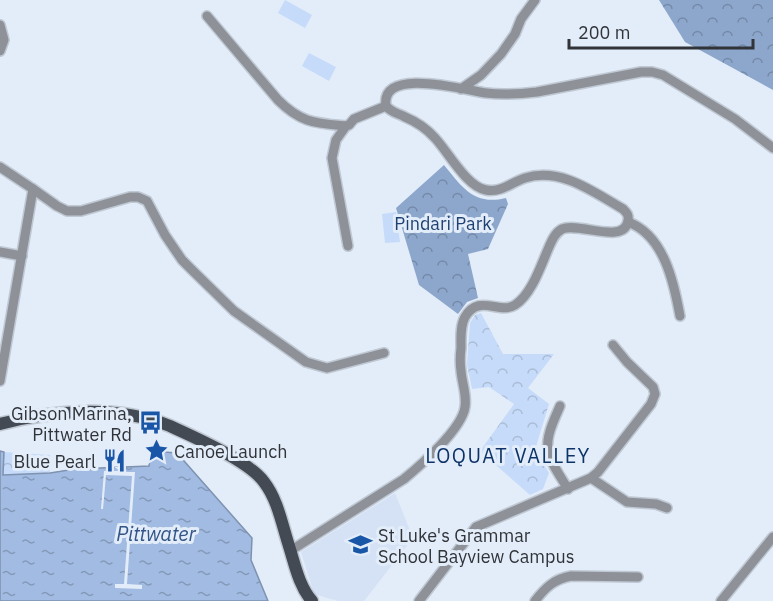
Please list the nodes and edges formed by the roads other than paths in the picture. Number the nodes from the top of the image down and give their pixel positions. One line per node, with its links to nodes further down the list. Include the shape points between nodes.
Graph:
1 (535, 0): 5 (street, via 501,54)
2 (207, 16): 7 (street, via 289,111 303,120)
3 (0, 25): 4 (street, via 4,40)
4 (0, 51)
5 (461, 89): 6 (street, via 427,83 399,85 388,91); 8 (street, via 537,92 652,72 735,119)
6 (386, 106): 7 (street); 11 (street, via 423,127 480,188 497,190 529,177 560,177 623,209)
7 (346, 126): 12 (street, via 336,140 332,158)
8 (773, 148)
9 (0, 167): 10 (street)
10 (33, 189): 14 (street); 17 (street, via 67,211 81,211 130,197 147,201 187,265 234,311 306,362 327,368)
11 (628, 222): 15 (street, via 647,234 664,257); 25 (street, via 618,233 576,227 562,230 554,236 532,285 516,305 484,305 470,311 462,325 460,362 465,408 455,429 404,479)
12 (348, 246)
13 (0, 252): 14 (street)
14 (22, 256): 18 (street)
15 (680, 316)
16 (613, 345): 21 (street, via 653,387 655,394)
17 (384, 353)
18 (0, 381)
19 (560, 406): 22 (street, via 547,448)
20 (0, 424): 25 (main road, via 88,412 132,416 170,426 245,464 260,476 273,499)
21 (591, 478): 22 (street); 23 (street, via 627,502)
22 (568, 489): 28 (street, via 476,527)
23 (667, 508)
24 (773, 537): 30 (street)
25 (290, 551): 27 (main road)
26 (638, 577): 29 (street, via 562,578)
27 (312, 601)
28 (419, 601)
29 (535, 601)
30 (721, 601)

